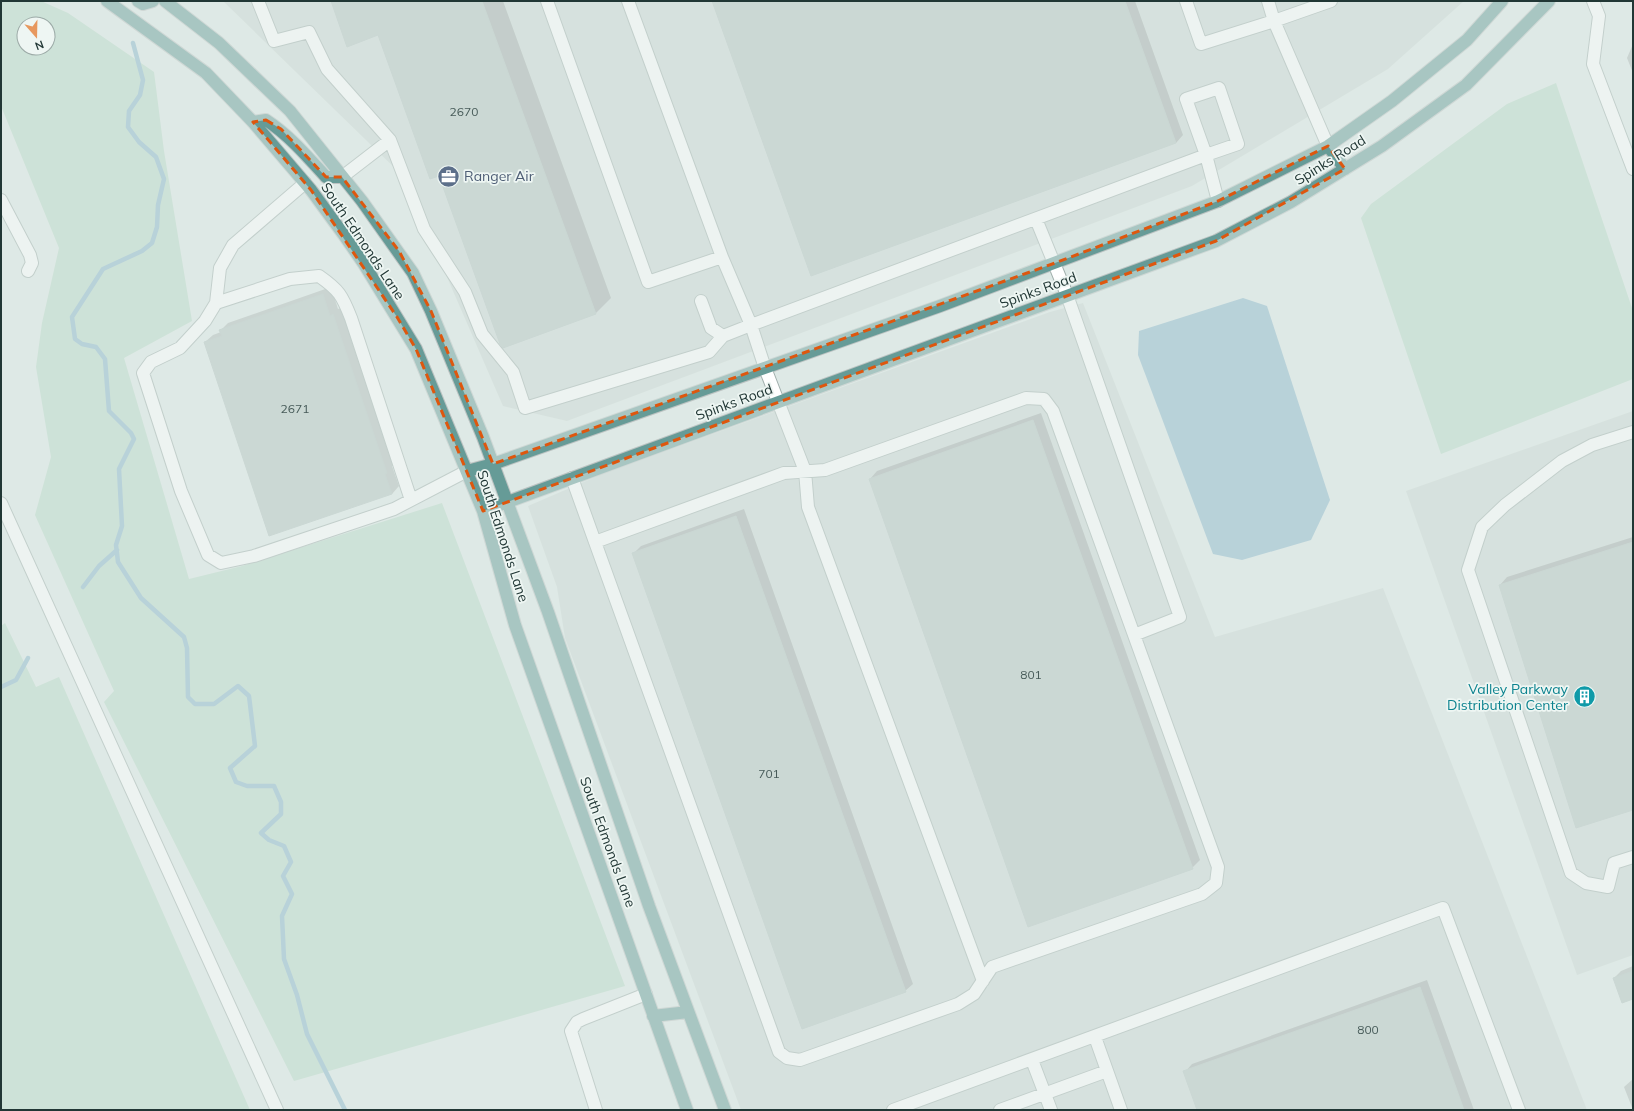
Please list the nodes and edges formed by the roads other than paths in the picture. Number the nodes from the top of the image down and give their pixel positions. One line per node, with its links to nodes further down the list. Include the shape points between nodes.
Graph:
1 (107, 1): 15 (main road, South Edmonds Lane, via 206,73)
2 (138, 1): 3 (main road, via 143,4)
3 (152, 1)
4 (166, 1): 21 (main road, South Edmonds Lane, via 219,43 290,111)
5 (258, 1): 16 (street, via 274,41 309,32 327,69)
6 (547, 1): 26 (street, via 648,282)
7 (628, 1): 26 (street)
8 (1186, 1): 14 (street, via 1201,44)
9 (1268, 1): 14 (street)
10 (1331, 1): 14 (street)
11 (1502, 1): 17 (main road, Spinks Road, via 1467,40 1392,101)
12 (1549, 1): 19 (main road, Spinks Road, via 1466,85 1382,146)
13 (1593, 1): 20 (street, via 1599,16 1593,64)
14 (1274, 21): 17 (street)
15 (253, 122): 21 (main road, via 266,120 281,129 326,177); 22 (main road, South Edmonds Lane)
16 (390, 140): 21 (street); 33 (street, via 424,230 464,292 482,334 513,372 525,408 709,352)
17 (1328, 146): 19 (main road); 24 (main road, Spinks Road)
18 (1206, 155): 18 (street, via 1238,144 1218,88 1186,99); 24 (street); 25 (street)
19 (1345, 169): 29 (main road, Spinks Road, via 1291,202 1216,241)
20 (1633, 169)
21 (342, 177): 37 (main road, South Edmonds Lane, via 362,200 413,273)
22 (305, 183): 31 (street, via 233,245 220,268); 38 (main road, South Edmonds Lane, via 364,264 416,349)
23 (1, 200): 28 (street, via 30,254 32,263)
24 (1218, 201): 27 (main road, Spinks Road)
25 (1036, 219): 27 (street); 32 (street)
26 (722, 257): 32 (street)
27 (1055, 263): 29 (street); 34 (main road, Spinks Road)
28 (28, 271)
29 (1067, 295): 35 (main road, Spinks Road); 47 (street, via 1180,617)
30 (701, 301): 33 (street, via 711,328)
31 (216, 303): 41 (street, via 290,279 319,276 334,287 342,296 351,318); 41 (street, via 205,321 180,348 151,362 143,373 181,491 208,555 221,563 254,556 394,509)
32 (752, 325): 33 (street); 34 (street)
33 (723, 336)
34 (765, 368): 35 (street); 37 (main road, Spinks Road)
35 (779, 401): 39 (street); 40 (main road, Spinks Road)
36 (1633, 432): 48 (street, via 1592,445 1562,460 1504,505 1482,527 1468,570 1571,873 1586,883 1608,887 1614,863)
37 (493, 464): 38 (main road, Spinks Road); 42 (main road, South Edmonds Lane)
38 (467, 471): 41 (street); 44 (main road, South Edmonds Lane)
39 (805, 471): 46 (street, via 784,473); 47 (street, via 825,470 1026,398 1044,399 1053,411); 49 (street, via 808,507)
40 (572, 478): 42 (main road, Spinks Road); 46 (street)
41 (411, 500)
42 (507, 501): 44 (main road, Spinks Road); 51 (main road, South Edmonds Lane)
43 (1, 503): 45 (street)
44 (483, 511): 50 (main road, South Edmonds Lane, via 515,625)
45 (4, 518): 57 (street)
46 (595, 542): 49 (street, via 779,1052 787,1058 800,1060 958,1004 974,994)
47 (1134, 635): 49 (street, via 1218,867 1216,883 1202,894 992,967)
48 (1633, 857)
49 (983, 981)
50 (646, 994): 52 (main road, South Edmonds Lane); 58 (street, via 583,1019 571,1030)
51 (688, 1012): 52 (main road); 60 (main road, South Edmonds Lane)
52 (653, 1016): 59 (main road, South Edmonds Lane)
53 (1095, 1037): 54 (street); 55 (street); 65 (street, via 1443,908)
54 (1032, 1060): 56 (street); 61 (street)
55 (1107, 1071): 56 (street); 64 (street)
56 (1045, 1094): 62 (street); 63 (street)
57 (277, 1110)
58 (596, 1110)
59 (687, 1110)
60 (725, 1110)
61 (893, 1110)
62 (1000, 1110)
63 (1051, 1110)
64 (1121, 1110)
65 (1519, 1110)

